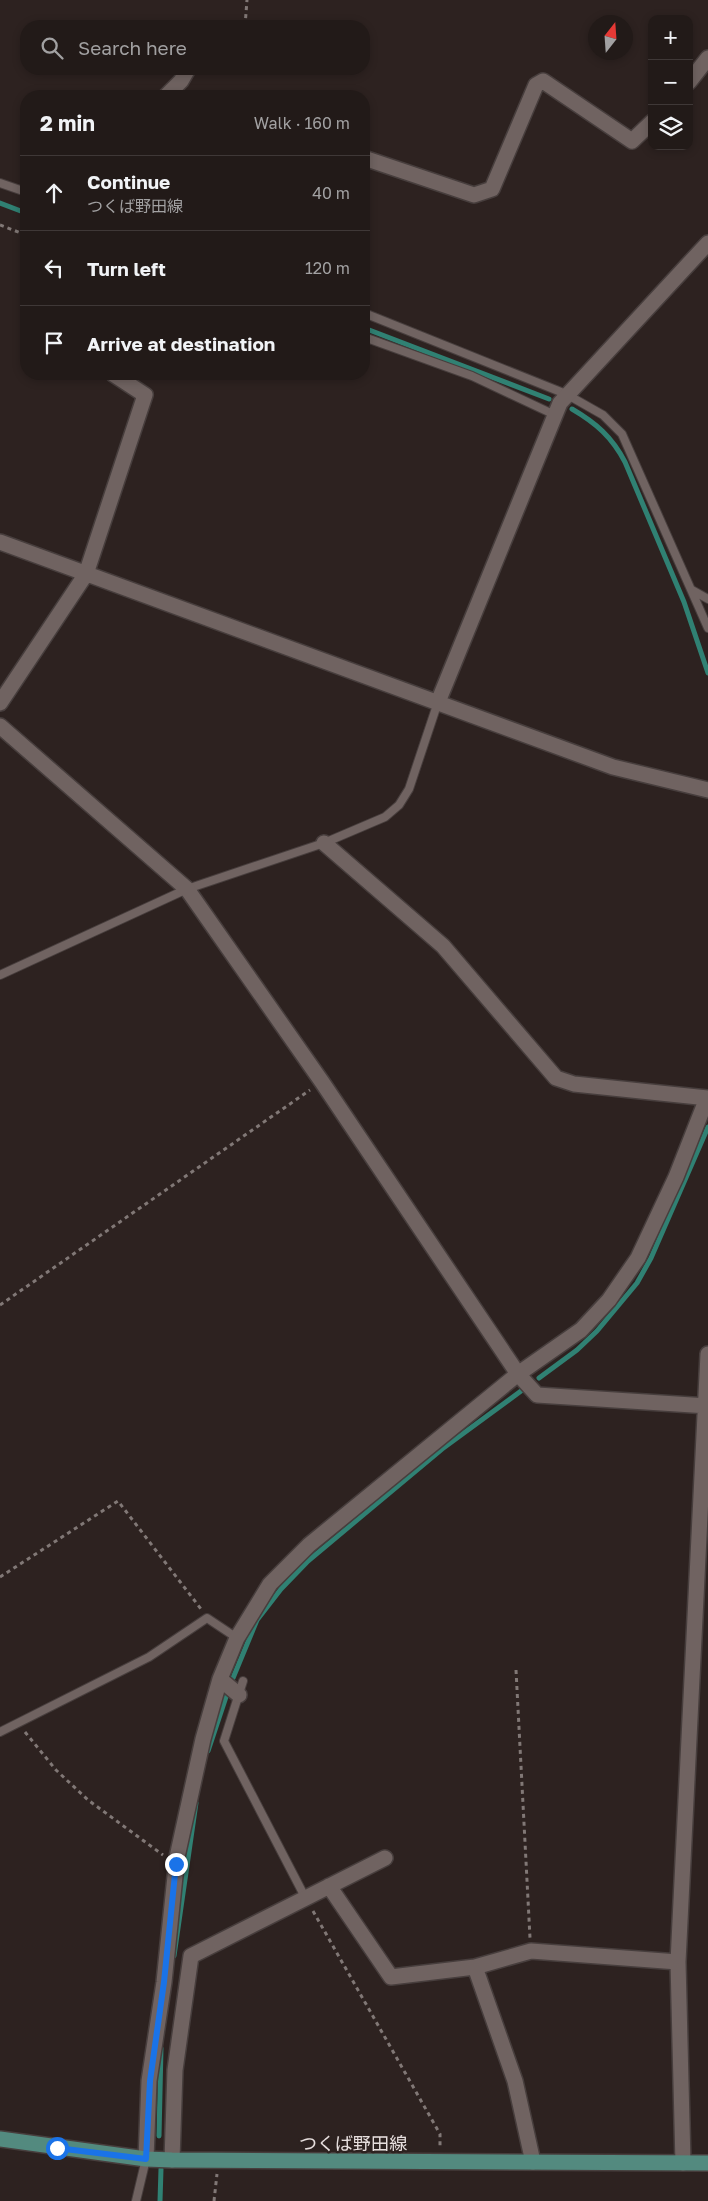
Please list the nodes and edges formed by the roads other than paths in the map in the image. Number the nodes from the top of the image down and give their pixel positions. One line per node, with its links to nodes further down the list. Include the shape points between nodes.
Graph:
1 (708, 58): 3 (street)
2 (184, 75): 4 (street)
3 (693, 77)
4 (172, 90)
5 (648, 126): 6 (street, via 632,142 543,81 536,85 492,189 474,195)
6 (370, 160)
7 (0, 182): 8 (lane)
8 (20, 190)
9 (708, 243): 13 (street)
10 (370, 315): 13 (lane)
11 (370, 339): 14 (lane, via 472,376)
12 (122, 380): 16 (street, via 145,395)
13 (566, 394): 14 (street); 17 (lane, via 603,415 622,434)
14 (555, 415): 20 (street)
15 (0, 542): 16 (street)
16 (86, 574): 20 (street); 21 (street)
17 (692, 590): 18 (lane); 19 (lane)
18 (708, 599)
19 (708, 628)
20 (438, 702): 23 (street, via 613,767); 24 (lane, via 409,789 400,805 385,817)
21 (0, 703)
22 (0, 726): 25 (street)
23 (708, 790)
24 (324, 843): 25 (lane); 27 (street, via 442,946 556,1078 574,1084)
25 (187, 889): 26 (lane); 29 (street, via 322,1082)
26 (0, 975)
27 (708, 1098): 29 (street, via 676,1177 633,1266 609,1300 581,1330)
28 (708, 1354): 30 (street)
29 (518, 1374): 30 (street, via 537,1395); 31 (street, via 309,1545 270,1584)
30 (706, 1406): 38 (street)
31 (237, 1638): 32 (street); 34 (lane, via 207,1618 149,1657)
32 (220, 1679): 33 (street); 41 (street, via 203,1739 176,1864 150,2081)
33 (241, 1688): 37 (lane, via 224,1741)
34 (0, 1732)
35 (385, 1858): 36 (street)
36 (329, 1886): 37 (street); 39 (street, via 391,1976)
37 (306, 1900): 42 (street, via 191,1956 175,2070)
38 (678, 1962): 39 (street, via 531,1951); 44 (street)
39 (475, 1967): 43 (street, via 515,2081)
40 (0, 2139): 41 (main road, つくば野田線)
41 (146, 2159): 42 (main road, つくば野田線); 46 (lane)
42 (172, 2160): 43 (main road, つくば野田線)
43 (533, 2162): 44 (main road, つくば野田線)
44 (683, 2163): 45 (main road, つくば野田線)
45 (708, 2163)
46 (136, 2201)

